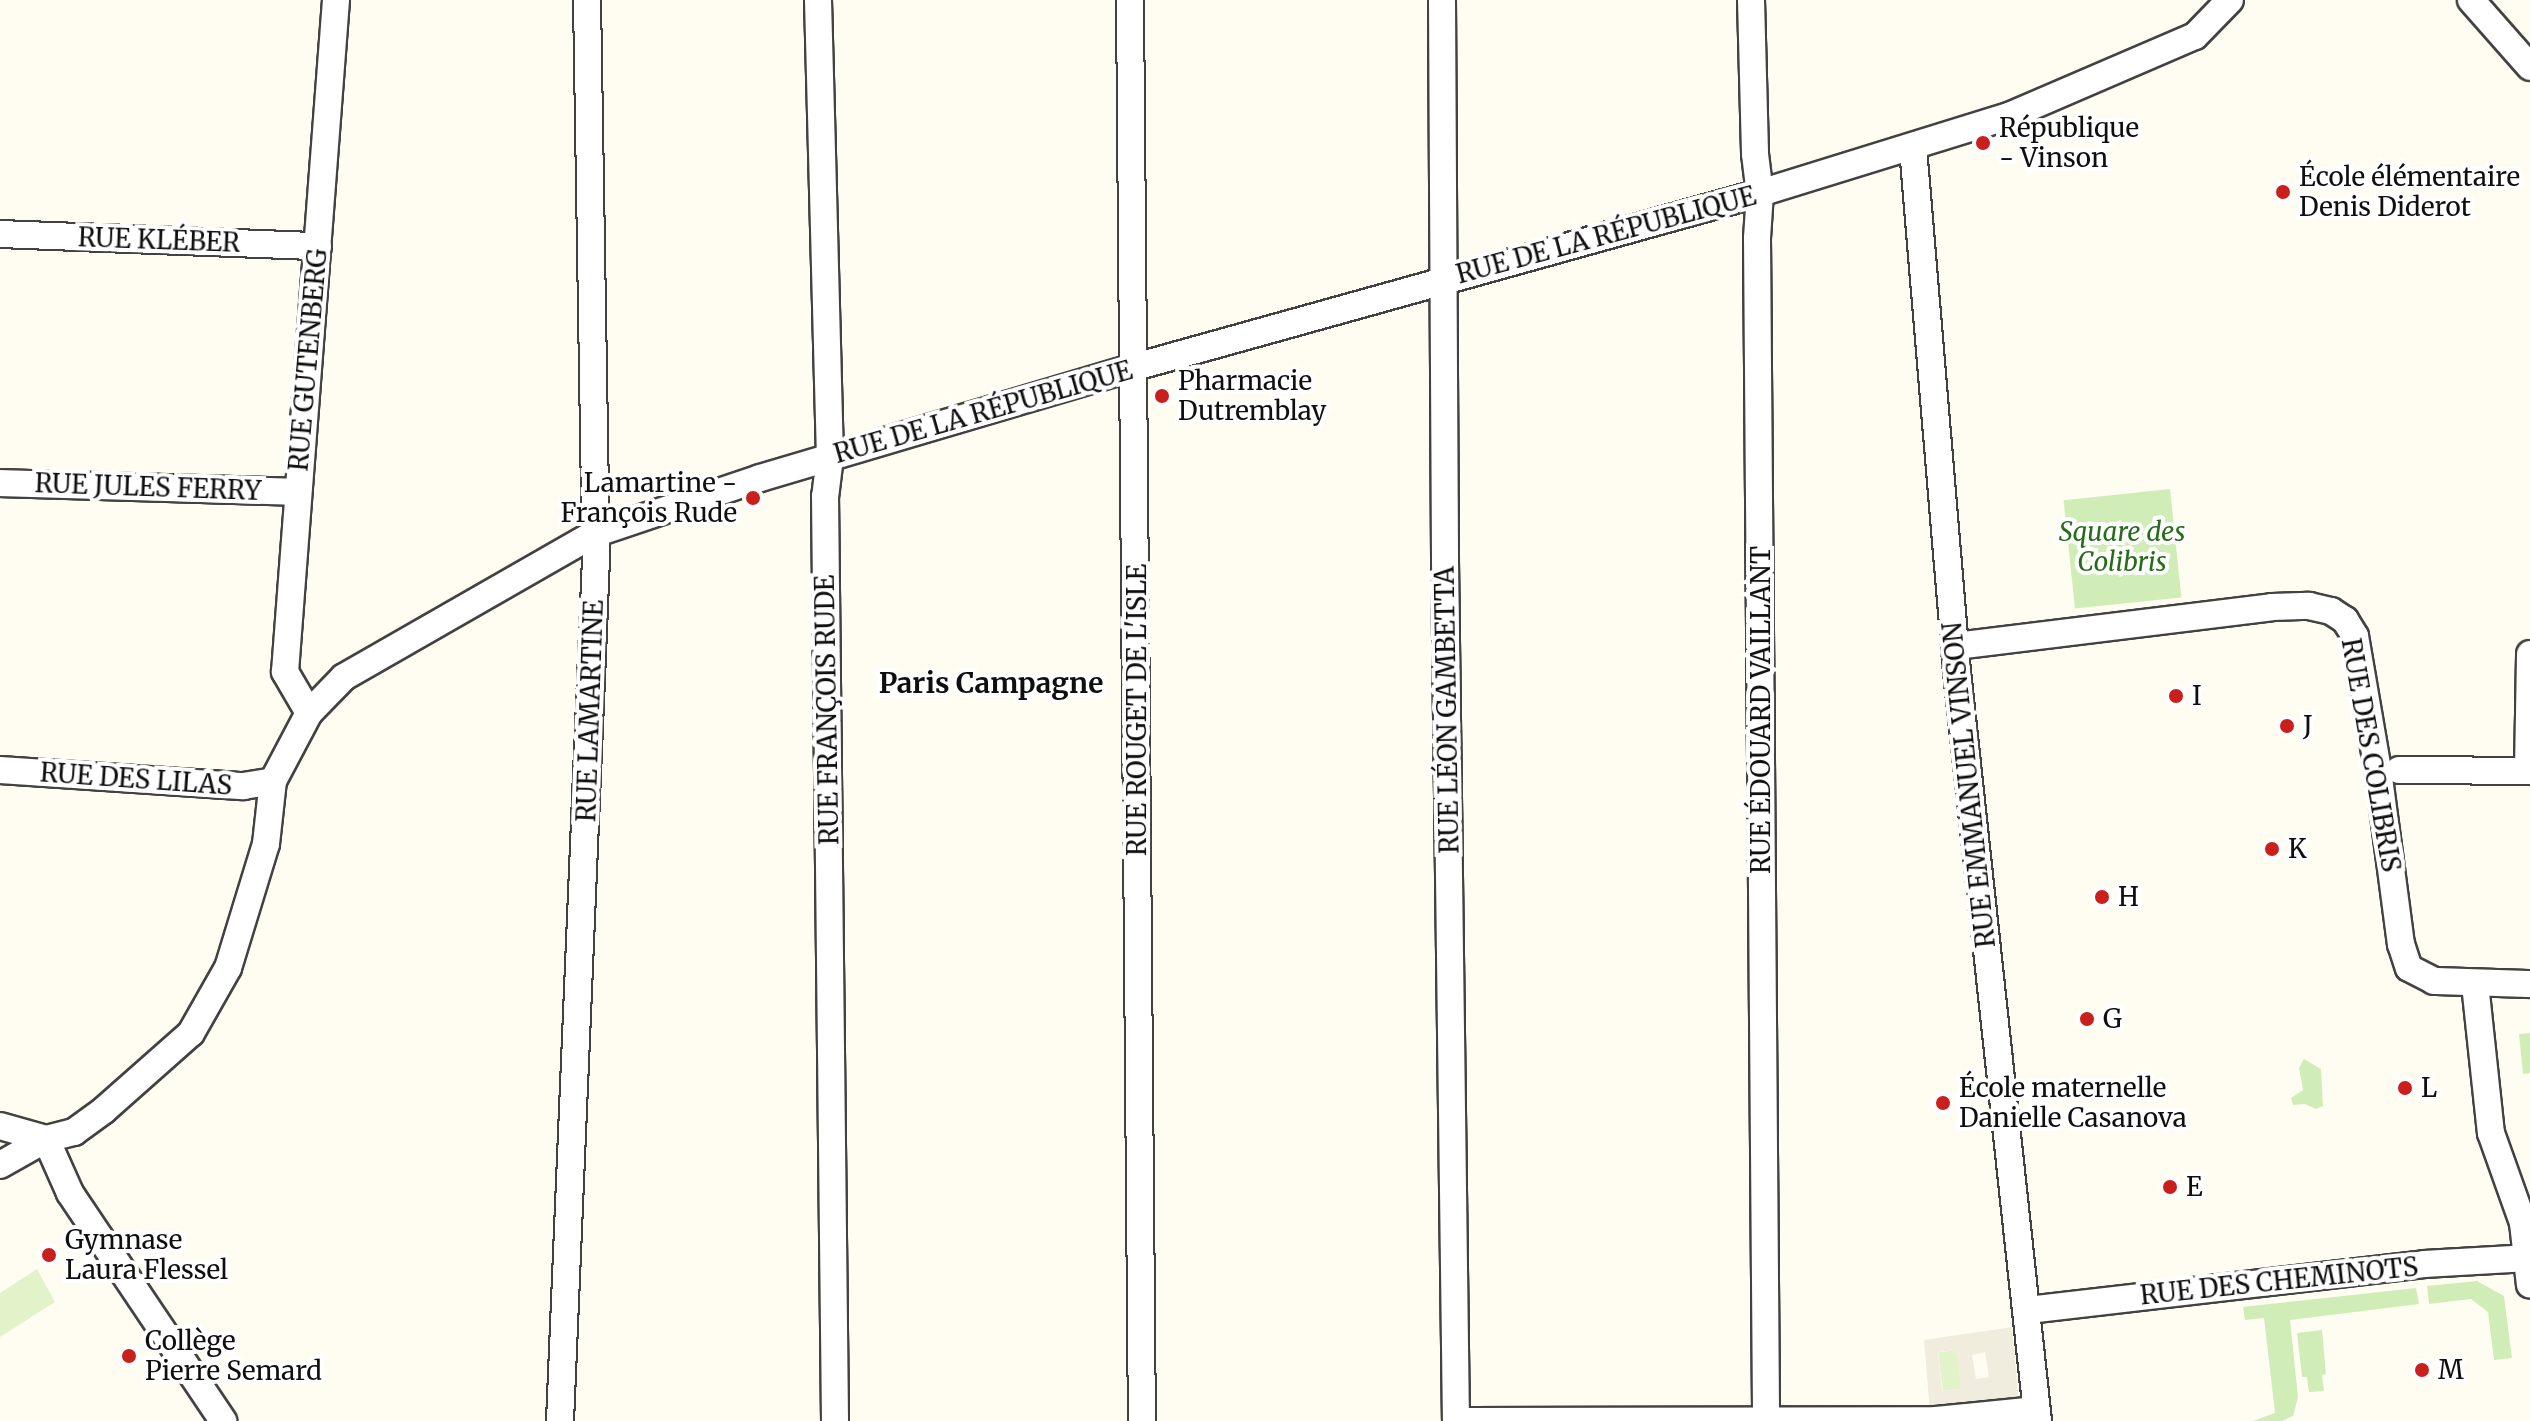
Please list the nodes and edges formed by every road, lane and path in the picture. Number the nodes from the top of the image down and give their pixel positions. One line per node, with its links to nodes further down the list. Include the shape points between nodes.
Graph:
1 (336, 0): 13 (street, RUE GUTENBERG)
2 (587, 0): 19 (street, RUE LAMARTINE)
3 (818, 0): 16 (street, RUE FRANÇOIS RUDE)
4 (1130, 0): 15 (street, RUE ROUGET DE L'ISLE)
5 (1442, 0): 14 (street, RUE LÉON GAMBETTA)
6 (1751, 0): 11 (street, RUE ÉDOUARD VAILLANT)
7 (2230, 0): 10 (street, RUE DE LA RÉPUBLIQUE, via 2195,36 2009,116)
8 (2471, 0): 9 (street)
9 (2530, 67)
10 (1913, 148): 11 (street, RUE DE LA RÉPUBLIQUE); 20 (street, RUE EMMANUEL VINSON)
11 (1760, 193): 14 (street, RUE DE LA RÉPUBLIQUE); 36 (street, RUE ÉDOUARD VAILLANT)
12 (0, 234): 13 (street, RUE KLÉBER)
13 (318, 246): 18 (street, RUE GUTENBERG)
14 (1446, 279): 15 (street, RUE DE LA RÉPUBLIQUE); 41 (street, RUE LÉON GAMBETTA)
15 (1135, 367): 16 (street, RUE DE LA RÉPUBLIQUE); 40 (street, RUE ROUGET DE L'ISLE)
16 (830, 457): 19 (street, RUE DE LA RÉPUBLIQUE); 39 (street, RUE FRANÇOIS RUDE, via 825,496)
17 (0, 483): 18 (street, RUE JULES FERRY)
18 (297, 492): 22 (street, RUE GUTENBERG, via 285,672)
19 (594, 534): 22 (street, RUE DE LA RÉPUBLIQUE, via 372,658 344,677); 38 (street, RUE LAMARTINE)
20 (1956, 646): 27 (street, RUE DES COLIBRIS, via 2272,607 2309,606 2345,620 2355,636 2401,944 2409,968 2434,981); 34 (street, RUE EMMANUEL VINSON, via 1987,973)
21 (2530, 654): 25 (street)
22 (309, 713): 26 (street, RUE DE LA RÉPUBLIQUE)
23 (0, 770): 26 (street, RUE DES LILAS, via 243,786)
24 (2399, 770): 25 (street)
25 (2529, 771)
26 (273, 781): 30 (street, RUE DE LA RÉPUBLIQUE, via 266,844 228,968 191,1033 74,1132)
27 (2475, 984): 28 (street, RUE DES COLIBRIS); 32 (street, via 2491,1133 2523,1223)
28 (2530, 984)
29 (0, 1126): 30 (street)
30 (46, 1139): 31 (street, RUE DE LA RÉPUBLIQUE); 37 (street, via 70,1193)
31 (0, 1165)
32 (2528, 1257): 33 (street); 34 (street, RUE DES CHEMINOTS, via 2424,1264)
33 (2530, 1285)
34 (2028, 1310): 35 (street, RUE EMMANUEL VINSON)
35 (2038, 1416): 36 (street)
36 (1766, 1420): 42 (street)
37 (223, 1421)
38 (560, 1421)
39 (835, 1421)
40 (1142, 1421)
41 (1456, 1421)
42 (1467, 1421)

